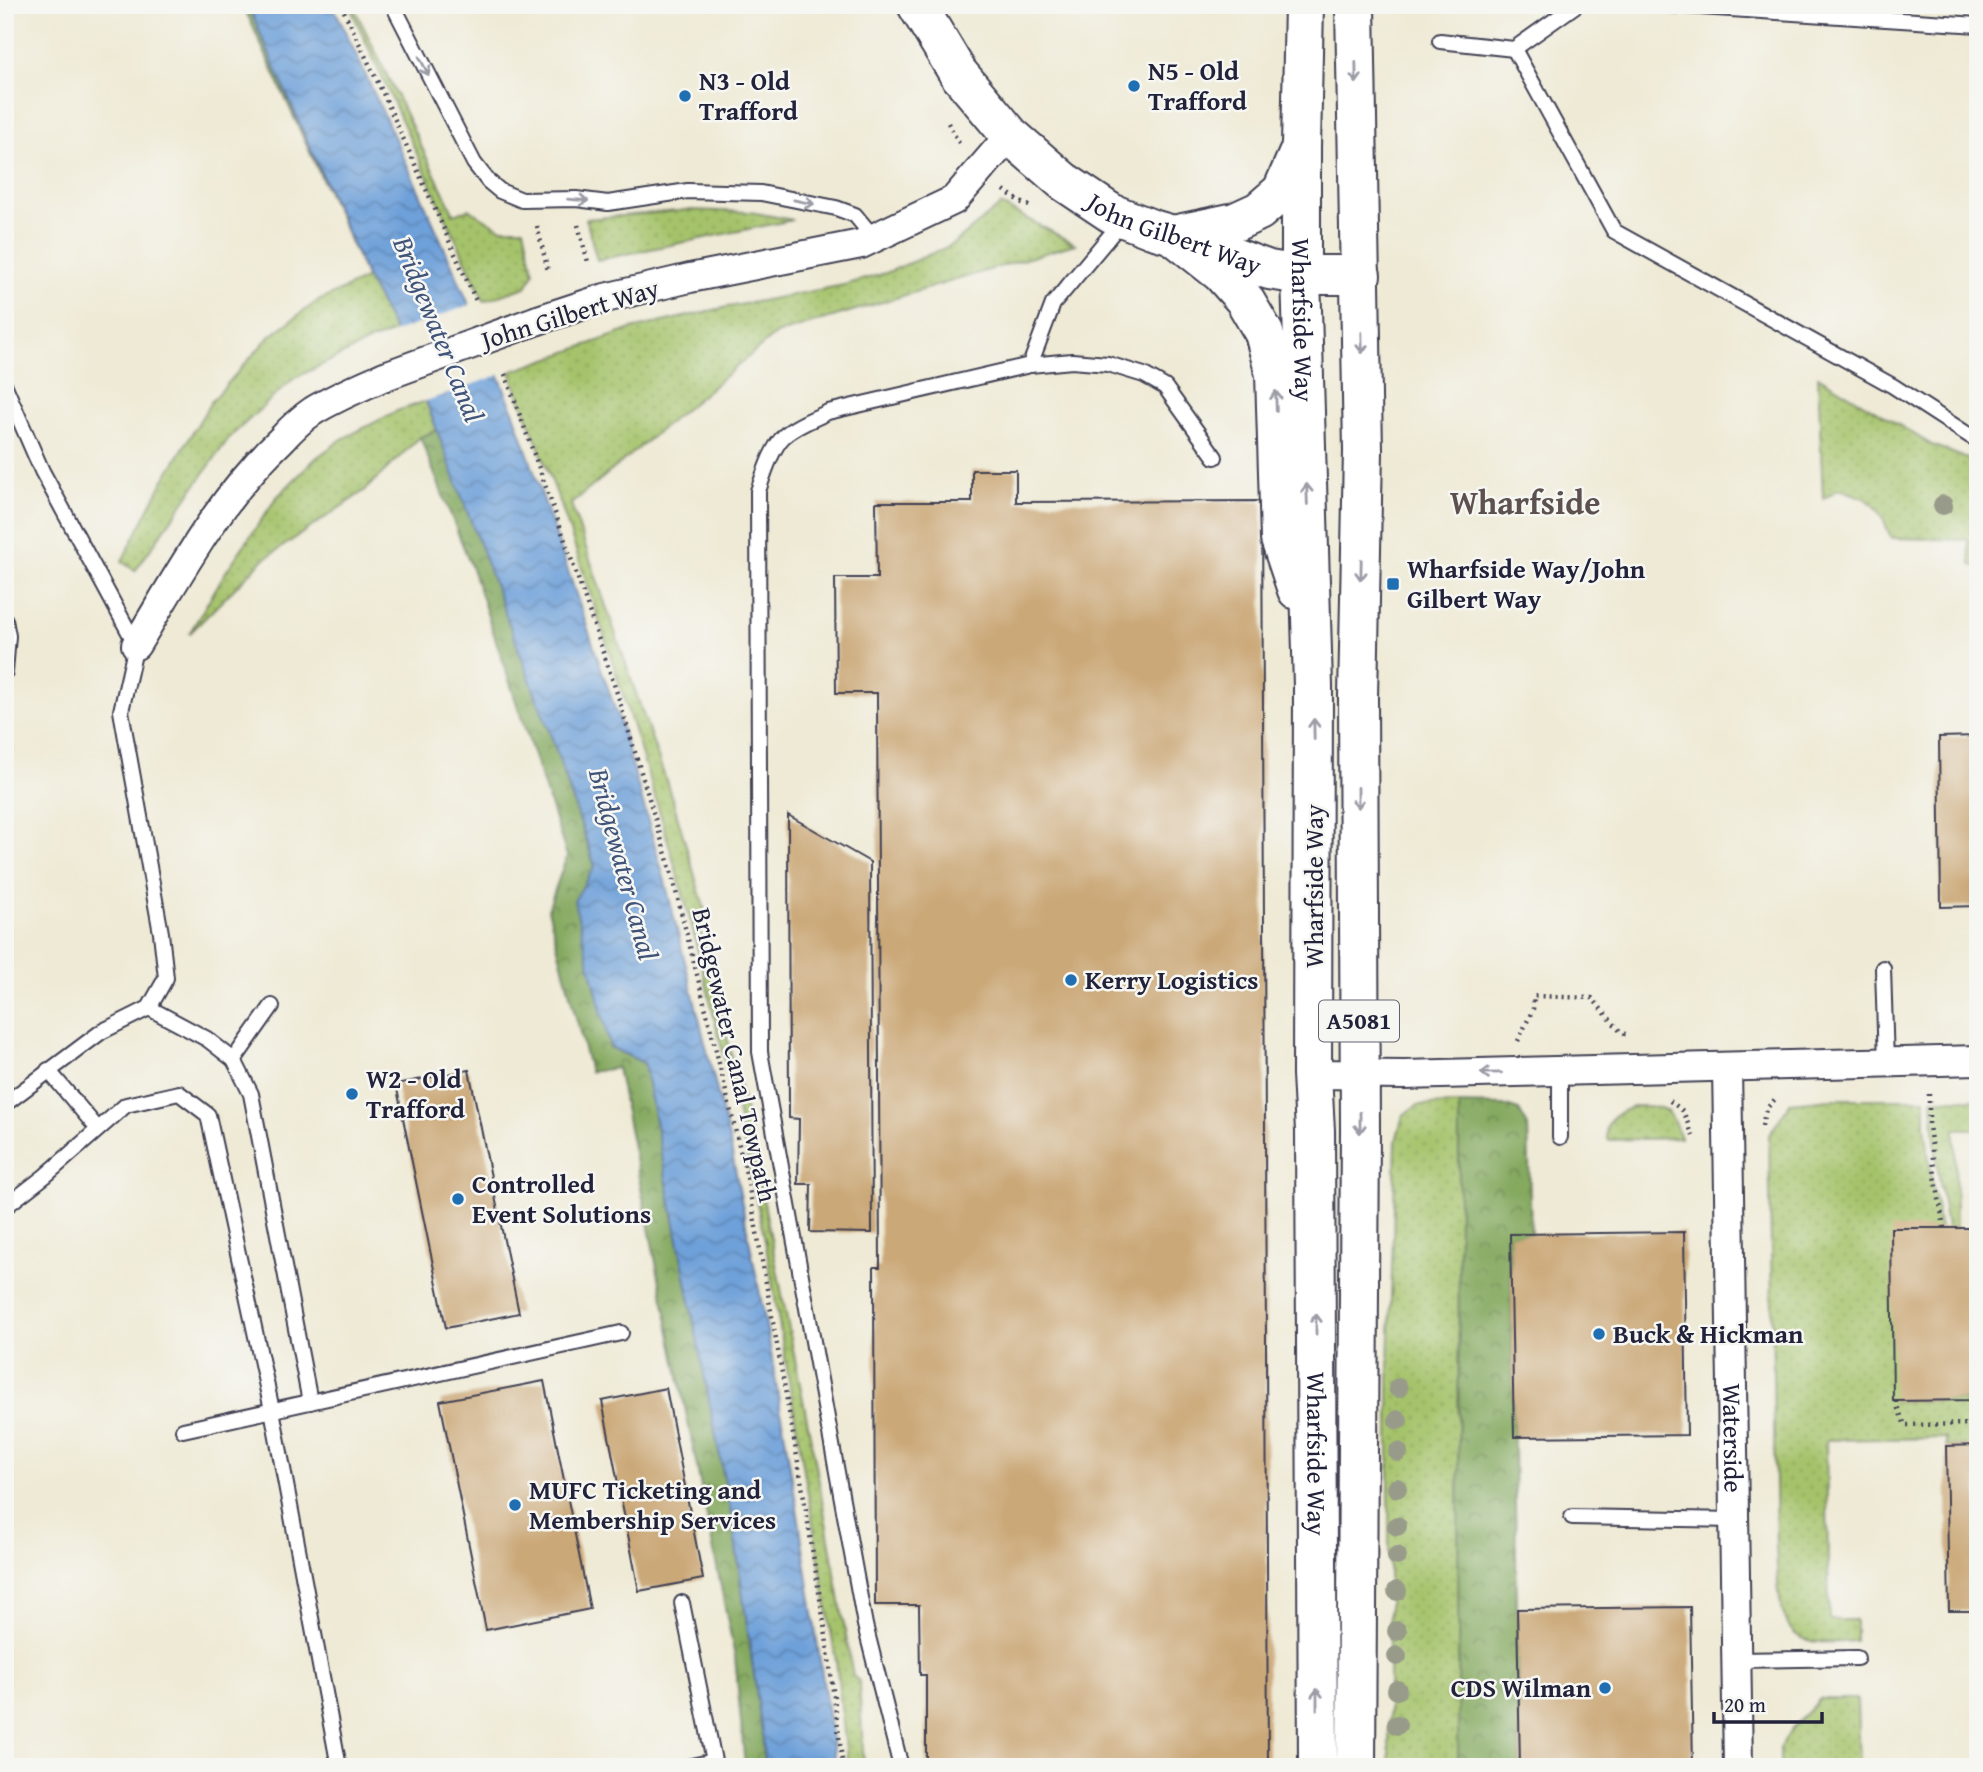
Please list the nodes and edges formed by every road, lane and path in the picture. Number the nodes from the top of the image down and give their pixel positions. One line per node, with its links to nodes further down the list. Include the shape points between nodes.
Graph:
1 (341, 5): 25 (path)
2 (393, 5): 20 (lane, one-way to 20, via 474,163 500,191 522,200 608,203 688,191 761,193 855,215)
3 (917, 5): 12 (main road, John Gilbert Way, via 958,73)
4 (1304, 5): 13 (main road, Wharfside Way)
5 (1355, 5): 24 (main road, Wharfside Way, one-way to 24)
6 (1576, 5): 10 (lane)
7 (1670, 5): 8 (lane)
8 (1978, 25)
9 (1440, 41): 10 (lane)
10 (1514, 49): 29 (lane, via 1614,231)
11 (942, 113): 14 (path, via 962,149)
12 (1010, 135): 14 (street, John Gilbert Way); 16 (main road, John Gilbert Way, via 1063,181)
13 (1301, 147): 19 (main road, via 1282,191 1259,211 1235,222); 23 (main road, Wharfside Way)
14 (982, 168): 15 (path, via 1007,193); 20 (street, John Gilbert Way, via 954,200)
15 (1042, 211)
16 (1124, 218): 19 (main road, John Gilbert Way); 26 (lane, via 1053,304)
17 (577, 221): 21 (path)
18 (537, 226): 22 (path)
19 (1173, 235): 23 (main road, John Gilbert Way, via 1269,270); 32 (main road, one-way to 19, via 1280,539 1275,374 1264,333 1244,299 1221,273)
20 (874, 238): 33 (street, John Gilbert Way, bridge, via 605,298 385,376 310,412 237,487)
21 (588, 262)
22 (548, 271)
23 (1301, 275): 24 (main road, John Gilbert Way); 32 (main road, Wharfside Way, one-way to 23)
24 (1361, 275): 48 (main road, Wharfside Way / A5081, one-way to 48)
25 (477, 303)
26 (1030, 365): 30 (lane, via 1072,360 1108,363 1144,375 1165,387); 72 (lane, via 828,412 784,437 758,491 760,1052 865,1625)
27 (505, 374): 71 (path, Bridgewater Canal Towpath, via 618,696 709,1017 748,1182 794,1439)
28 (5, 386): 33 (lane, via 42,471)
29 (1978, 439)
30 (1215, 457)
31 (5, 620): 34 (lane)
32 (1311, 636): 47 (main road, Wharfside Way / A5081, one-way to 32)
33 (136, 645): 37 (lane, via 121,711 162,933 166,978)
34 (5, 672)
35 (1883, 968): 43 (lane)
36 (272, 1006): 40 (lane)
37 (149, 1008): 40 (lane, via 208,1039); 45 (lane, via 101,1032)
38 (1638, 1033): 39 (path, via 1620,1031 1592,998 1534,996 1518,1041)
39 (1506, 1045)
40 (234, 1059): 60 (lane, via 251,1094)
41 (1978, 1060): 42 (street)
42 (1928, 1062): 43 (street); 57 (path, via 1929,1125)
43 (1886, 1063): 44 (street)
44 (1727, 1067): 46 (street); 65 (street, Waterside)
45 (48, 1070): 51 (lane); 52 (lane)
46 (1560, 1071): 48 (street, one-way to 48); 54 (lane)
47 (1312, 1074): 48 (street); 73 (main road, Wharfside Way / A5081, one-way to 47)
48 (1360, 1074): 74 (main road, Wharfside Way / A5081, one-way to 74)
49 (1782, 1092): 53 (path, via 1766,1109)
50 (1663, 1096): 55 (path, via 1683,1111)
51 (5, 1104)
52 (97, 1128): 56 (lane); 61 (lane, via 126,1105 179,1093 208,1115)
53 (1761, 1130)
54 (1560, 1137)
55 (1694, 1138)
56 (5, 1207)
57 (1944, 1228)
58 (621, 1333): 60 (lane)
59 (1896, 1401): 62 (path, via 1905,1425)
60 (310, 1402): 61 (lane)
61 (272, 1410): 63 (lane); 69 (lane)
62 (1978, 1424)
63 (183, 1430)
64 (1572, 1517): 65 (lane)
65 (1735, 1520): 68 (street, Waterside)
66 (682, 1603): 70 (lane, via 714,1761)
67 (1857, 1658): 68 (lane)
68 (1736, 1660): 75 (street, Waterside)
69 (340, 1767)
70 (687, 1767)
71 (843, 1767)
72 (901, 1767)
73 (1318, 1767)
74 (1356, 1767)
75 (1738, 1767)

